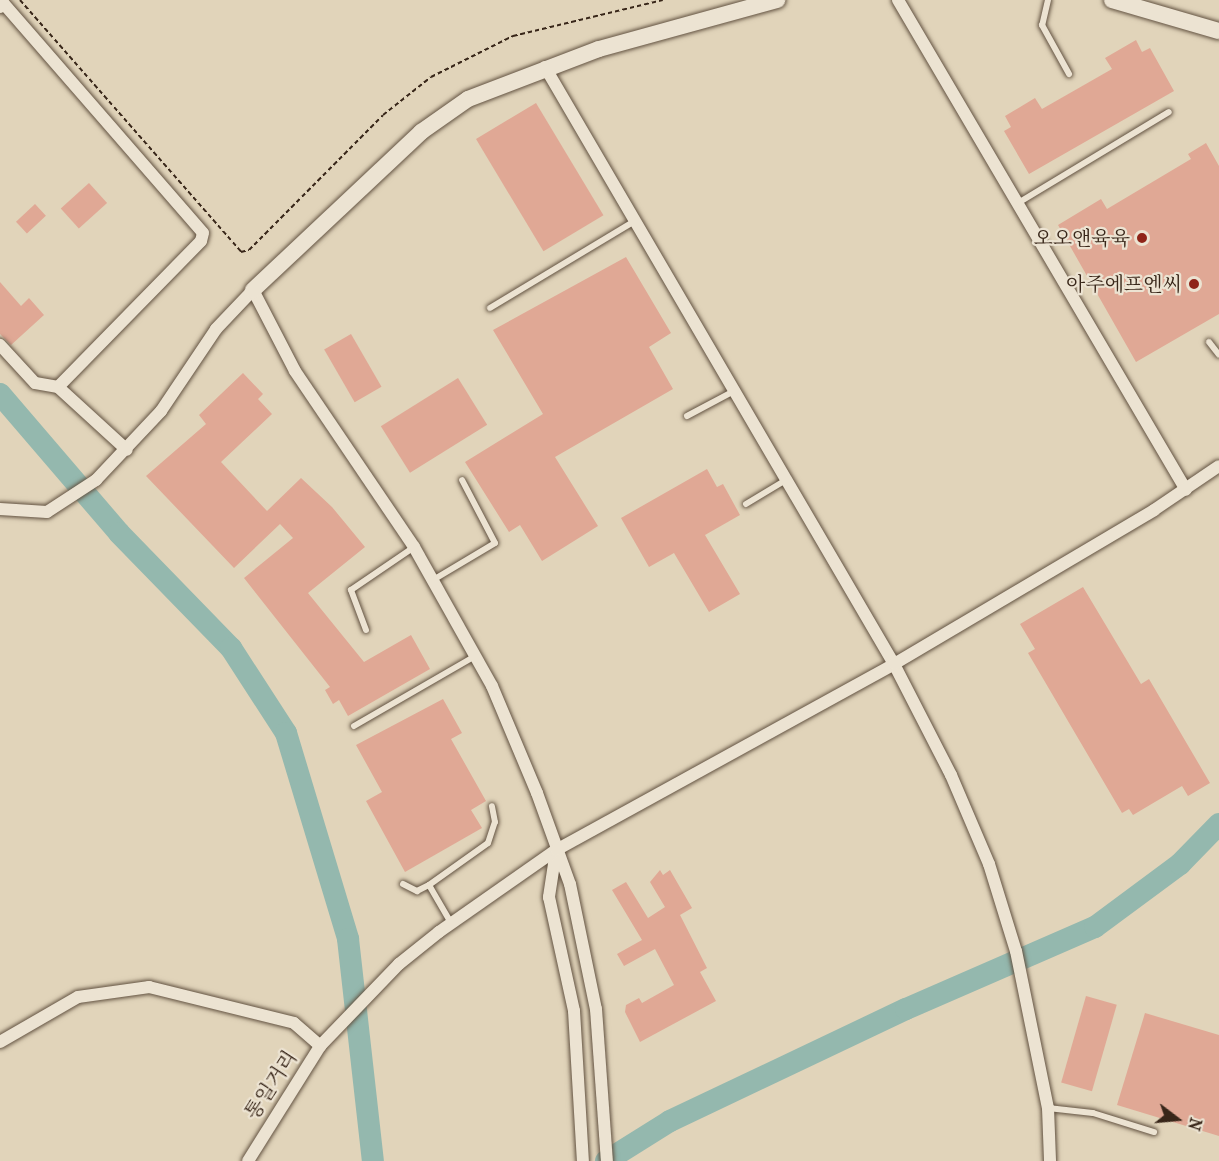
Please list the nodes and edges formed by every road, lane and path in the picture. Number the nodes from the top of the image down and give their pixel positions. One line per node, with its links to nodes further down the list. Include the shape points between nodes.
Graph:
1 (20, 0): 2 (path, via 241,252 249,250 383,115 431,77 513,36)
2 (663, 0)
3 (777, 0): 9 (street)
4 (898, 0): 12 (street)
5 (1048, 0): 10 (lane, via 1042,24)
6 (1112, 0): 8 (street)
7 (0, 8): 19 (street, via 4,4 203,233 201,242)
8 (1219, 31)
9 (545, 67): 13 (street); 14 (street, via 468,99 421,132)
10 (1069, 74)
11 (1169, 112): 12 (lane)
12 (1018, 203): 26 (street)
13 (635, 220): 15 (lane); 20 (street)
14 (253, 290): 22 (street, via 216,329 161,411); 29 (street, via 295,371)
15 (490, 308)
16 (1209, 342): 18 (lane)
17 (0, 345): 19 (street, via 35,383)
18 (1219, 355)
19 (58, 387): 22 (street)
20 (734, 391): 21 (lane); 25 (street)
21 (687, 416)
22 (127, 450): 28 (street, via 96,480 46,512)
23 (1219, 466): 26 (street, 통일거리)
24 (462, 480): 30 (lane, via 495,543)
25 (786, 480): 27 (lane); 33 (street)
26 (1186, 490): 33 (street, 통일거리)
27 (746, 504)
28 (0, 509)
29 (414, 547): 30 (street); 31 (lane, via 351,590)
30 (432, 580): 32 (street)
31 (366, 630)
32 (475, 656): 34 (lane); 36 (street, via 532,782)
33 (894, 664): 36 (street, 통일거리); 42 (street, via 970,818 1016,951)
34 (354, 726)
35 (492, 806): 38 (lane, via 495,822 488,843)
36 (556, 850): 39 (street, 통일거리); 44 (street, via 549,897 574,1011); 46 (street, via 570,884 596,1009)
37 (403, 884): 38 (lane, via 417,891)
38 (429, 885): 39 (lane)
39 (451, 923): 41 (street, 통일거리, via 399,964)
40 (0, 1041): 41 (street, via 78,998 149,987 294,1023)
41 (320, 1046): 45 (street, 통일거리)
42 (1048, 1108): 43 (lane, via 1093,1113); 47 (street)
43 (1154, 1132)
44 (583, 1160)
45 (248, 1161)
46 (607, 1161)
47 (1050, 1161)

